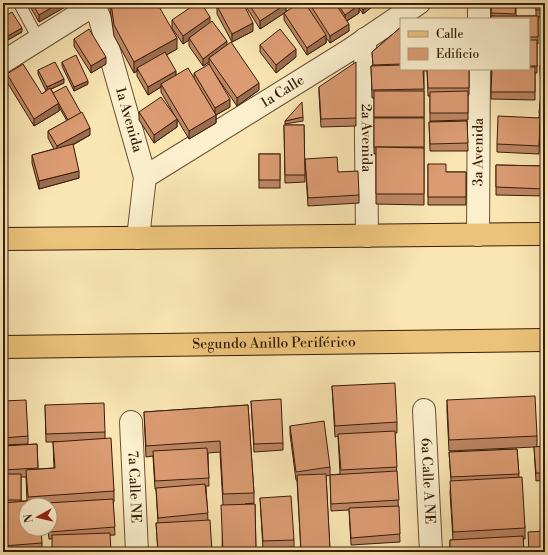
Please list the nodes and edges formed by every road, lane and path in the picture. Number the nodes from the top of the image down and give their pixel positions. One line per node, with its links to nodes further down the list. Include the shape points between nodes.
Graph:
1 (19, 3): 7 (lane)
2 (419, 3): 6 (street, 1a Calle)
3 (479, 3): 5 (street)
4 (95, 4): 7 (street); 10 (street, 1a Avenida)
5 (479, 18)
6 (365, 39): 10 (street, 1a Calle); 13 (street, 2a Avenida)
7 (39, 40): 8 (street)
8 (3, 62)
9 (479, 70): 11 (street, 3a Avenida)
10 (145, 177): 14 (street, 1a Avenida)
11 (478, 235): 12 (main road); 13 (main road)
12 (541, 235)
13 (367, 236): 14 (main road)
14 (138, 238): 15 (main road)
15 (3, 239)
16 (539, 339): 17 (main road, Segundo Anillo Periférico)
17 (3, 347)
18 (424, 410): 21 (street, 6a Calle A NE)
19 (131, 422): 20 (street, 7a Calle NE)
20 (137, 552)
21 (431, 552)

